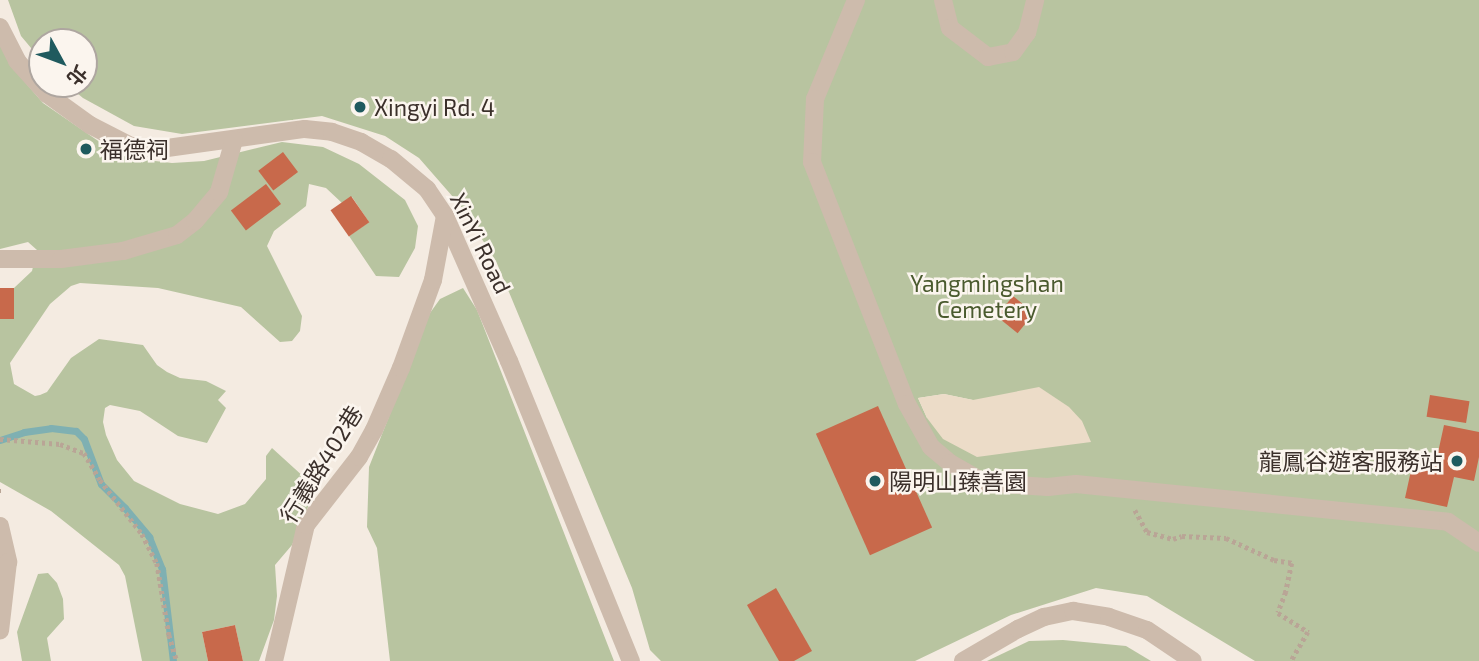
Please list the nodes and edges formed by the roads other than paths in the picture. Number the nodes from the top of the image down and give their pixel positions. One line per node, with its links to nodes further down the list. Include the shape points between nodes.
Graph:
1 (856, 0): 9 (street, via 815,99 812,162 907,404 931,447 985,483 1136,489 1448,522)
2 (943, 0): 3 (street, via 950,28 988,57 1013,52 1027,33)
3 (1035, 0)
4 (0, 27): 5 (street, XinYi Road, via 17,61 47,94 90,125 131,146 160,149)
5 (234, 140): 6 (street, XinYi Road, via 305,129 361,142 391,159 427,189); 7 (street, via 219,192 177,235 123,251 61,259)
6 (445, 216): 11 (street, 行義路402巷, via 433,280 374,430 306,526); 12 (street, XinYi Road, via 509,360)
7 (0, 259)
8 (0, 526): 10 (street, via 8,562)
9 (1479, 543)
10 (0, 631)
11 (274, 661)
12 (631, 661)
13 (963, 661): 14 (street, via 1044,617 1073,611 1147,630)
14 (1193, 661)

